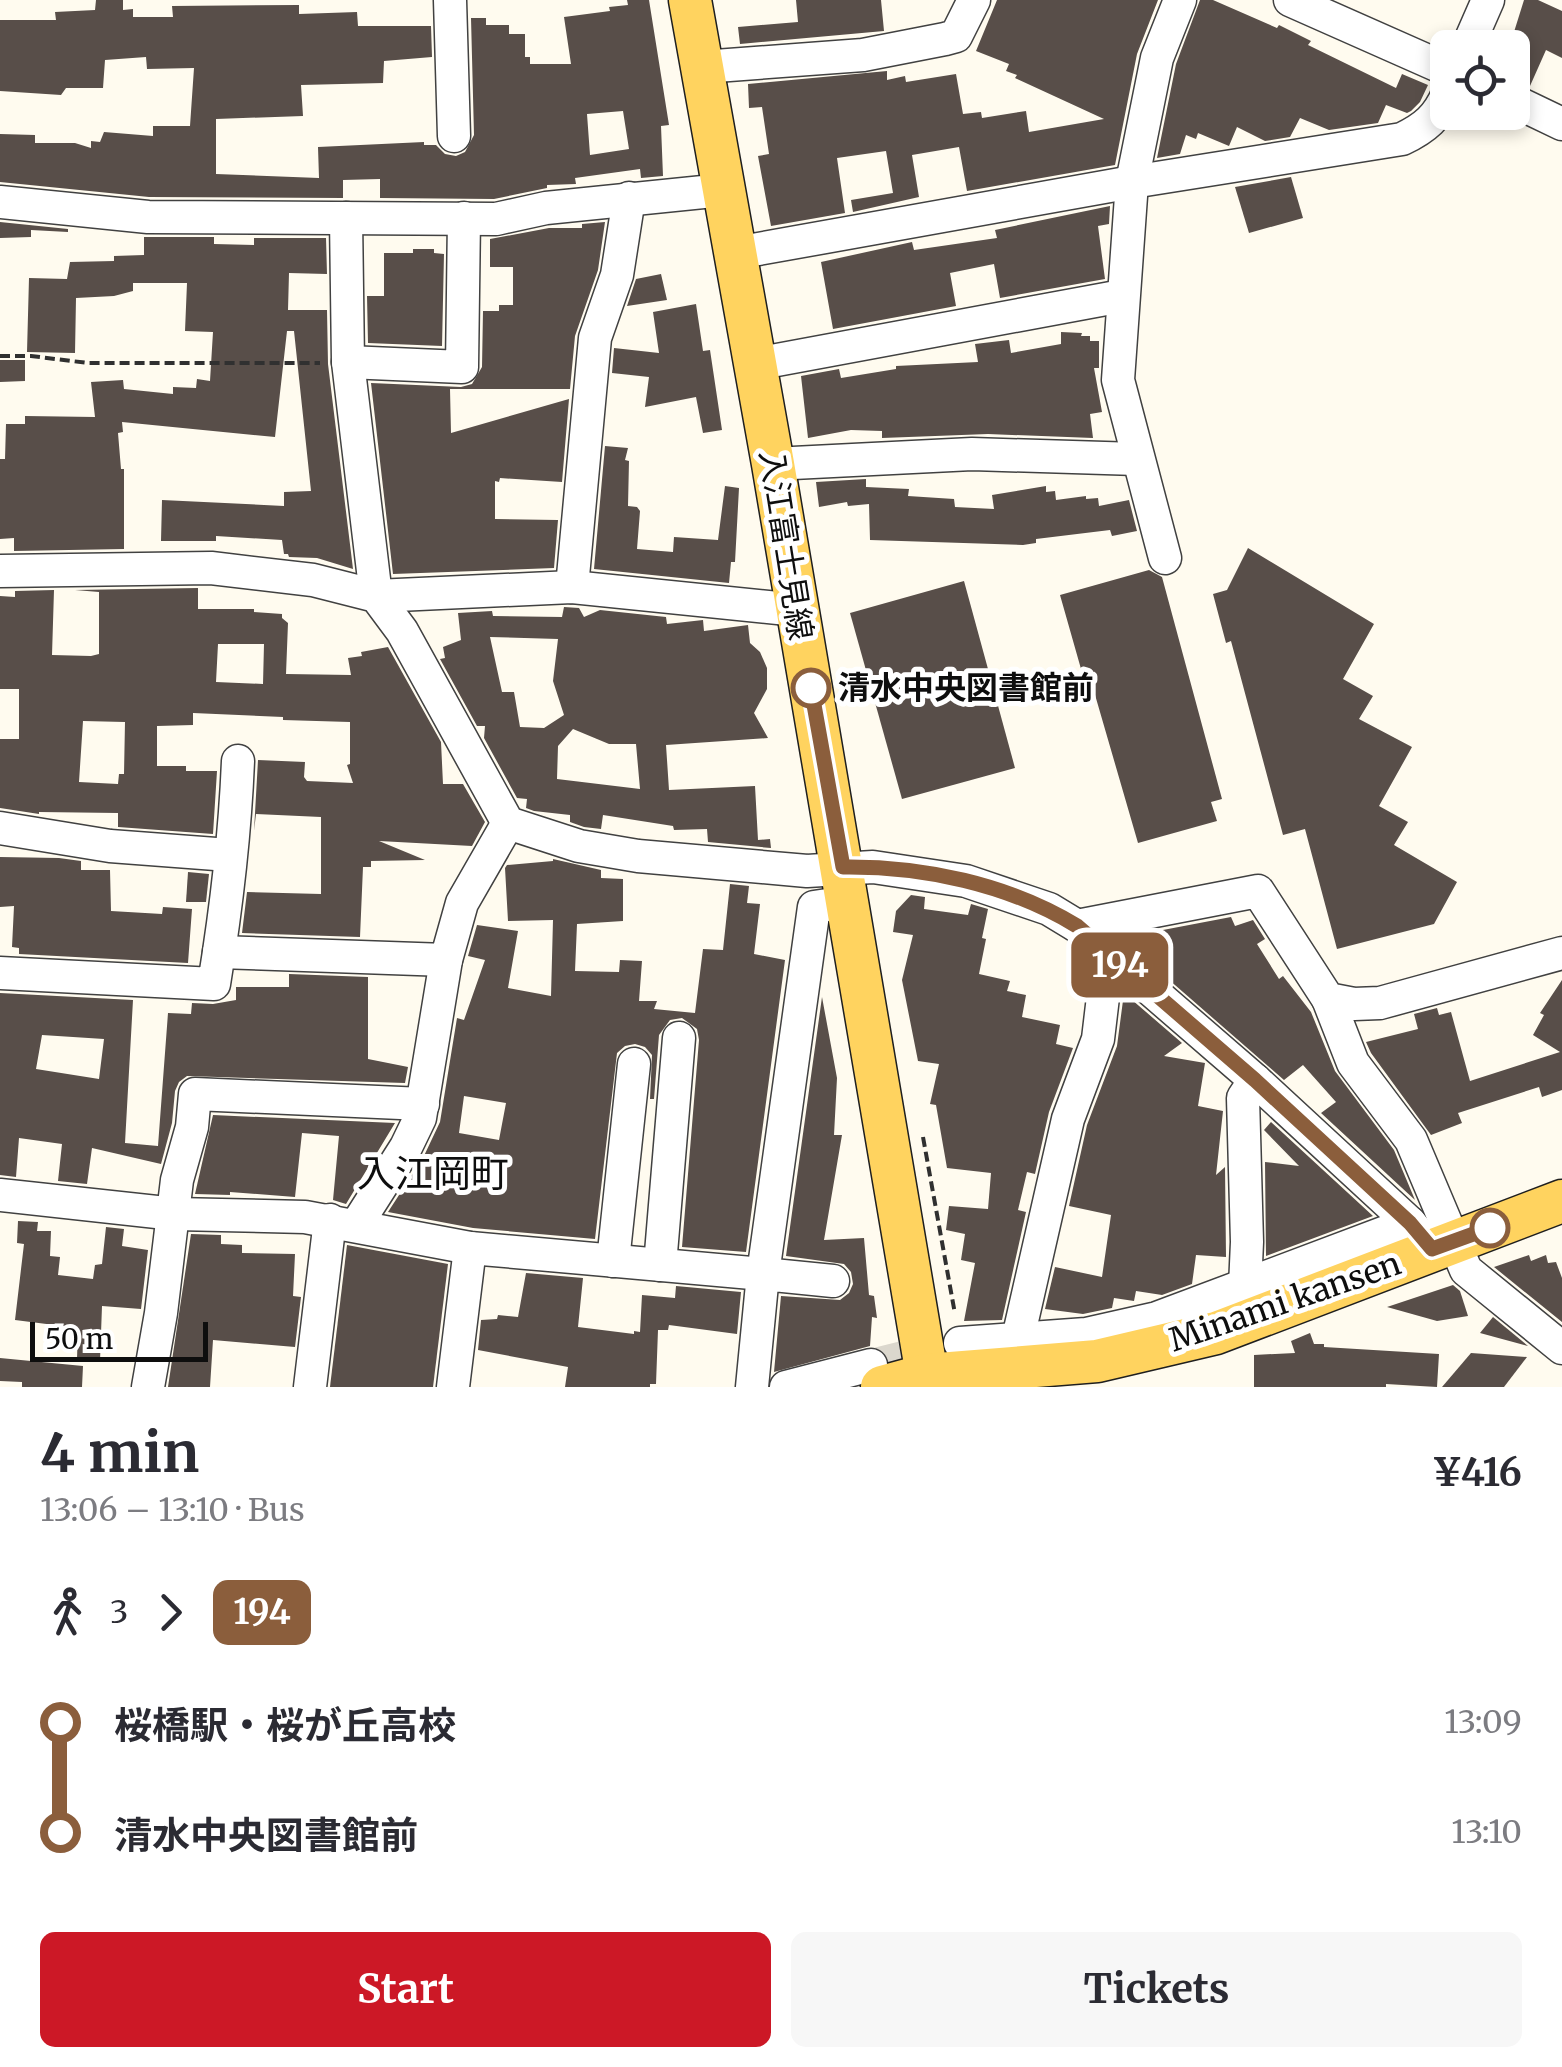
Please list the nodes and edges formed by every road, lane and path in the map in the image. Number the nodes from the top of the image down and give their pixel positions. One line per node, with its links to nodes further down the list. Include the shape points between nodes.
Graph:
1 (450, 0): 13 (street)
2 (690, 0): 9 (main road, 入江富士見線)
3 (974, 0): 9 (street, via 956,36 945,39 863,54)
4 (1180, 0): 14 (street, via 1158,58)
5 (1290, 0): 8 (street)
6 (1488, 0): 7 (street)
7 (1475, 30)
8 (1430, 62)
9 (702, 67): 15 (main road, 入江富士見線)
10 (1530, 109): 12 (street)
11 (1430, 121): 14 (street, via 1402,139)
12 (1562, 124)
13 (454, 136)
14 (1132, 182): 20 (street); 21 (street)
15 (722, 190): 16 (street); 20 (main road, 入江富士見線)
16 (629, 198): 19 (street); 29 (street, via 618,275 596,338)
17 (0, 202): 18 (street, via 148,217)
18 (346, 218): 19 (street); 23 (street)
19 (464, 218): 23 (street, via 462,367)
20 (736, 253): 24 (main road, 入江富士見線)
21 (1122, 296): 24 (street); 25 (street, via 1118,380)
22 (0, 356): 23 (path)
23 (348, 362): 30 (street)
24 (755, 364): 26 (main road, 入江富士見線)
25 (1137, 459): 26 (street, via 972,454); 27 (street)
26 (773, 464): 31 (main road, 入江富士見線)
27 (1165, 558)
28 (0, 571): 30 (street, via 211,568 313,580)
29 (572, 587): 30 (street); 31 (street)
30 (376, 596): 33 (street)
31 (797, 610): 36 (main road, 入江富士見線)
32 (238, 761): 35 (street)
33 (508, 823): 36 (street, via 579,846 806,870); 41 (street, via 462,903)
34 (0, 828): 35 (street)
35 (229, 855): 39 (street)
36 (845, 885): 37 (street, via 873,867 966,881); 58 (street, via 814,907); 65 (main road, 入江富士見線)
37 (1077, 926): 38 (street); 43 (street, via 1258,891)
38 (1102, 949): 46 (street); 62 (street, via 1098,1039 1068,1119)
39 (219, 952): 41 (street); 42 (street, via 214,984)
40 (1562, 954): 43 (street, via 1380,1003)
41 (446, 960): 47 (street)
42 (0, 974)
43 (1328, 1000): 54 (street, via 1354,1063 1411,1140)
44 (679, 1038): 49 (street)
45 (634, 1064): 48 (street)
46 (1255, 1080): 54 (street); 60 (street, via 1243,1098)
47 (423, 1104): 52 (street, via 195,1094); 53 (street, via 406,1147)
48 (628, 1120): 49 (street); 56 (street)
49 (672, 1122): 57 (street)
50 (0, 1195): 52 (street)
51 (1562, 1202): 54 (main road, Minami kansen)
52 (175, 1214): 53 (street); 66 (street)
53 (344, 1222): 55 (street); 67 (street)
54 (1432, 1238): 60 (street); 63 (street); 65 (main road, Minami kansen, via 1216,1333 1097,1361)
55 (470, 1248): 56 (street); 68 (street)
56 (613, 1260): 57 (street)
57 (660, 1265): 58 (street)
58 (763, 1274): 59 (street); 69 (street)
59 (833, 1281)
60 (1245, 1288): 62 (street, via 1157,1318)
61 (960, 1343): 62 (street)
62 (1017, 1344)
63 (1562, 1348)
64 (876, 1376): 65 (main road, Minami kansen); 70 (street)
65 (928, 1381)
66 (148, 1387)
67 (310, 1387)
68 (453, 1387)
69 (752, 1387)
70 (786, 1387)

